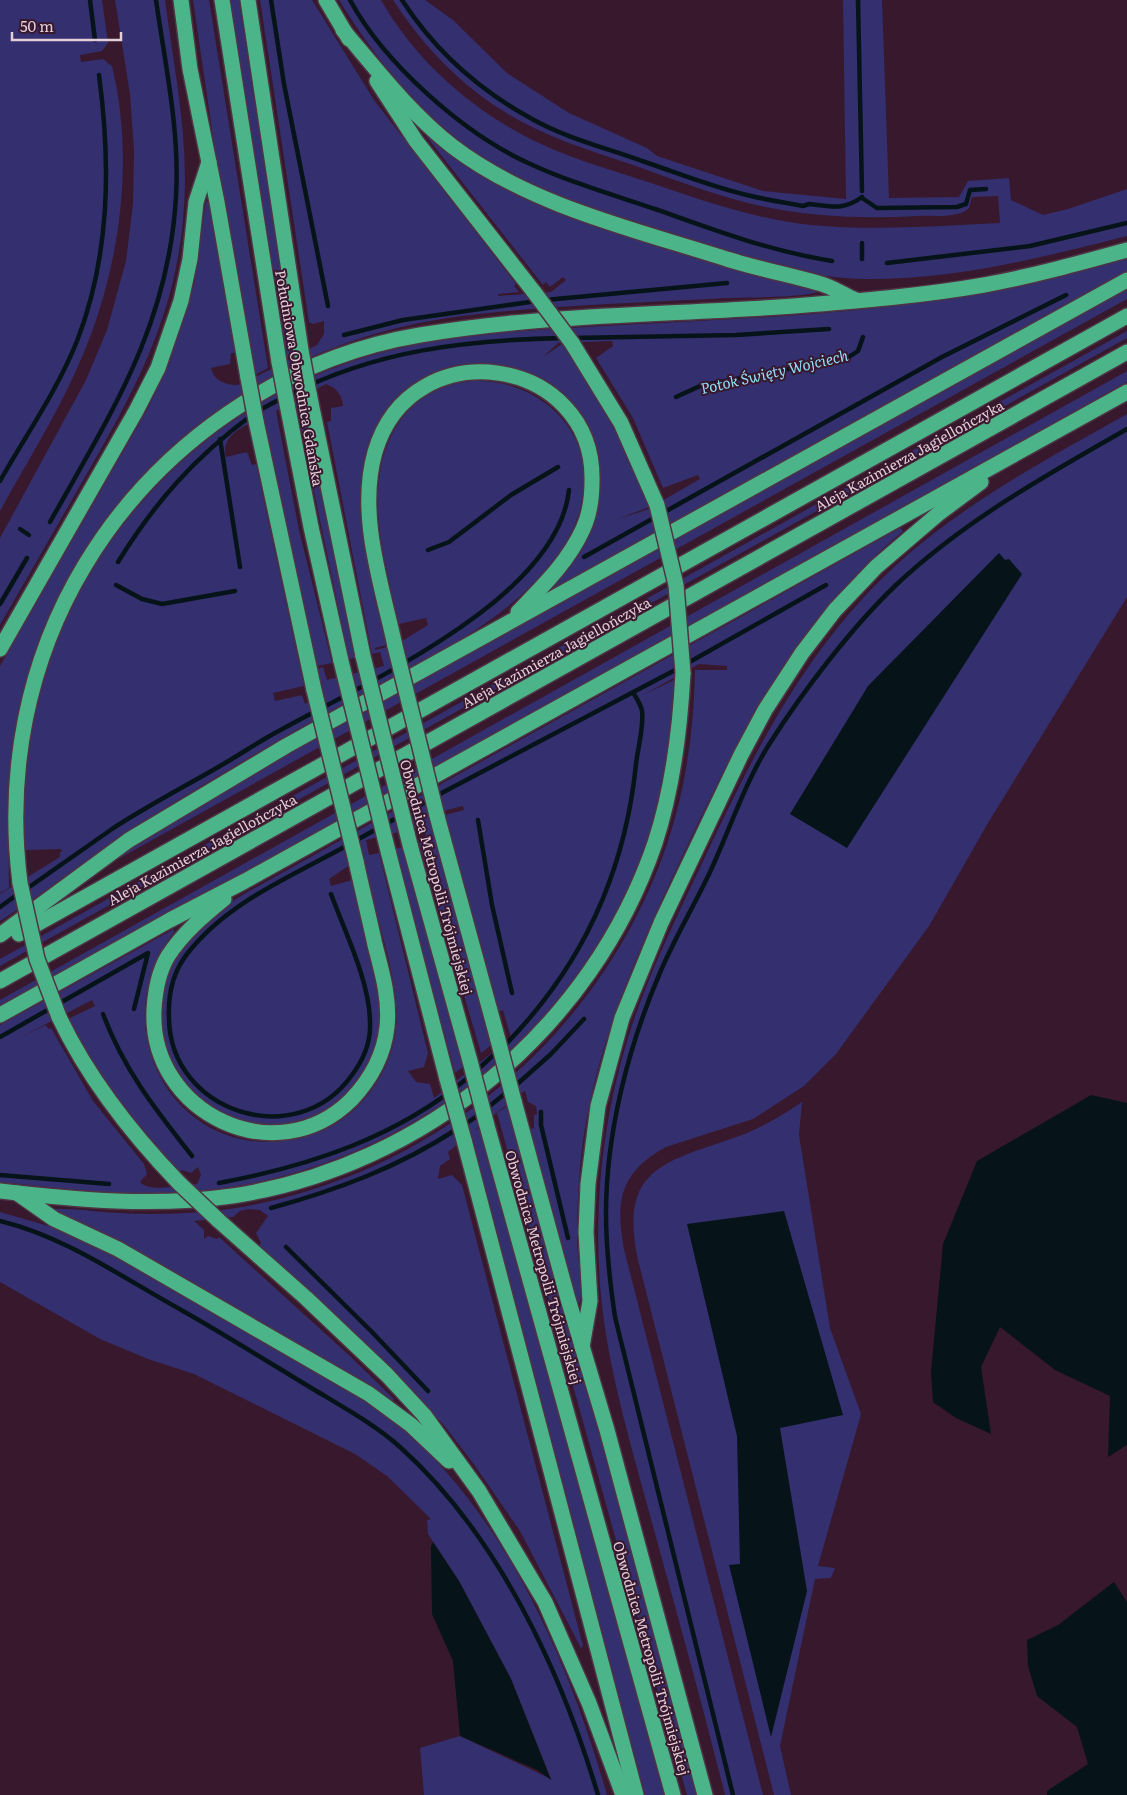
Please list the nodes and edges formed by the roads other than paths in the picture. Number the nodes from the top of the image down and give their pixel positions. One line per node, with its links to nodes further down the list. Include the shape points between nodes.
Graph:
1 (181, 0): 6 (highway, via 190,69)
2 (222, 0): 27 (highway, Południowa Obwodnica Gdańska, bridge, via 279,362 341,661)
3 (248, 0): 16 (highway, Południowa Obwodnica Gdańska, bridge, via 301,350 363,656)
4 (326, 0): 5 (highway)
5 (344, 30): 9 (highway, via 397,94 432,128 475,162 517,187 593,216 740,263 820,283); 23 (highway, bridge, via 416,141 572,343 621,422 657,505 676,585 683,673 680,730 669,792 655,843 617,928 590,972 521,1052 475,1093 435,1120 378,1151 332,1170 269,1189 225,1197 174,1202)
6 (209, 162): 15 (highway, via 196,202 183,295 158,368 120,441); 17 (highway, bridge, via 256,421 314,690 388,1003 383,1048 366,1084 341,1109 314,1124 286,1132 253,1132 224,1123 192,1104 169,1073 158,1051 153,1024 155,991 167,957 191,926)
7 (1127, 250): 9 (highway, via 987,284)
8 (1127, 280): 14 (highway)
9 (857, 301): 25 (highway, bridge, via 506,324 418,335 309,368 224,416 169,460 122,512 81,572 52,630 33,685 19,754 15,813 20,883 37,959 77,1053 116,1112 179,1184 387,1375 424,1415)
10 (1127, 316): 19 (highway, Aleja Kazimierza Jagiellończyka)
11 (1127, 352): 20 (highway, Aleja Kazimierza Jagiellończyka)
12 (1127, 392): 13 (highway)
13 (1028, 447): 17 (highway); 24 (highway, via 908,538 835,610 774,695 728,781 643,964 604,1077 590,1161 586,1232 590,1301)
14 (510, 621): 18 (highway, via 159,821); 24 (highway, bridge, via 561,566 584,527 592,491 587,445 567,411 546,391 516,376 496,372 457,374 425,386 403,404 387,426 375,453 370,490 372,537 437,816)
15 (0, 649)
16 (385, 748): 28 (highway, Obwodnica Metropolii Trójmiejskiej, bridge)
17 (245, 881): 21 (highway)
18 (0, 936)
19 (0, 944)
20 (0, 980)
21 (0, 1015)
22 (0, 1191): 23 (highway)
23 (16, 1193): 25 (highway, via 54,1219 118,1249 369,1394 411,1425)
24 (582, 1347): 29 (highway, via 610,1439)
25 (479, 1491): 26 (highway, via 545,1602 589,1703)
26 (623, 1795)
27 (636, 1795)
28 (673, 1795)
29 (705, 1795)

